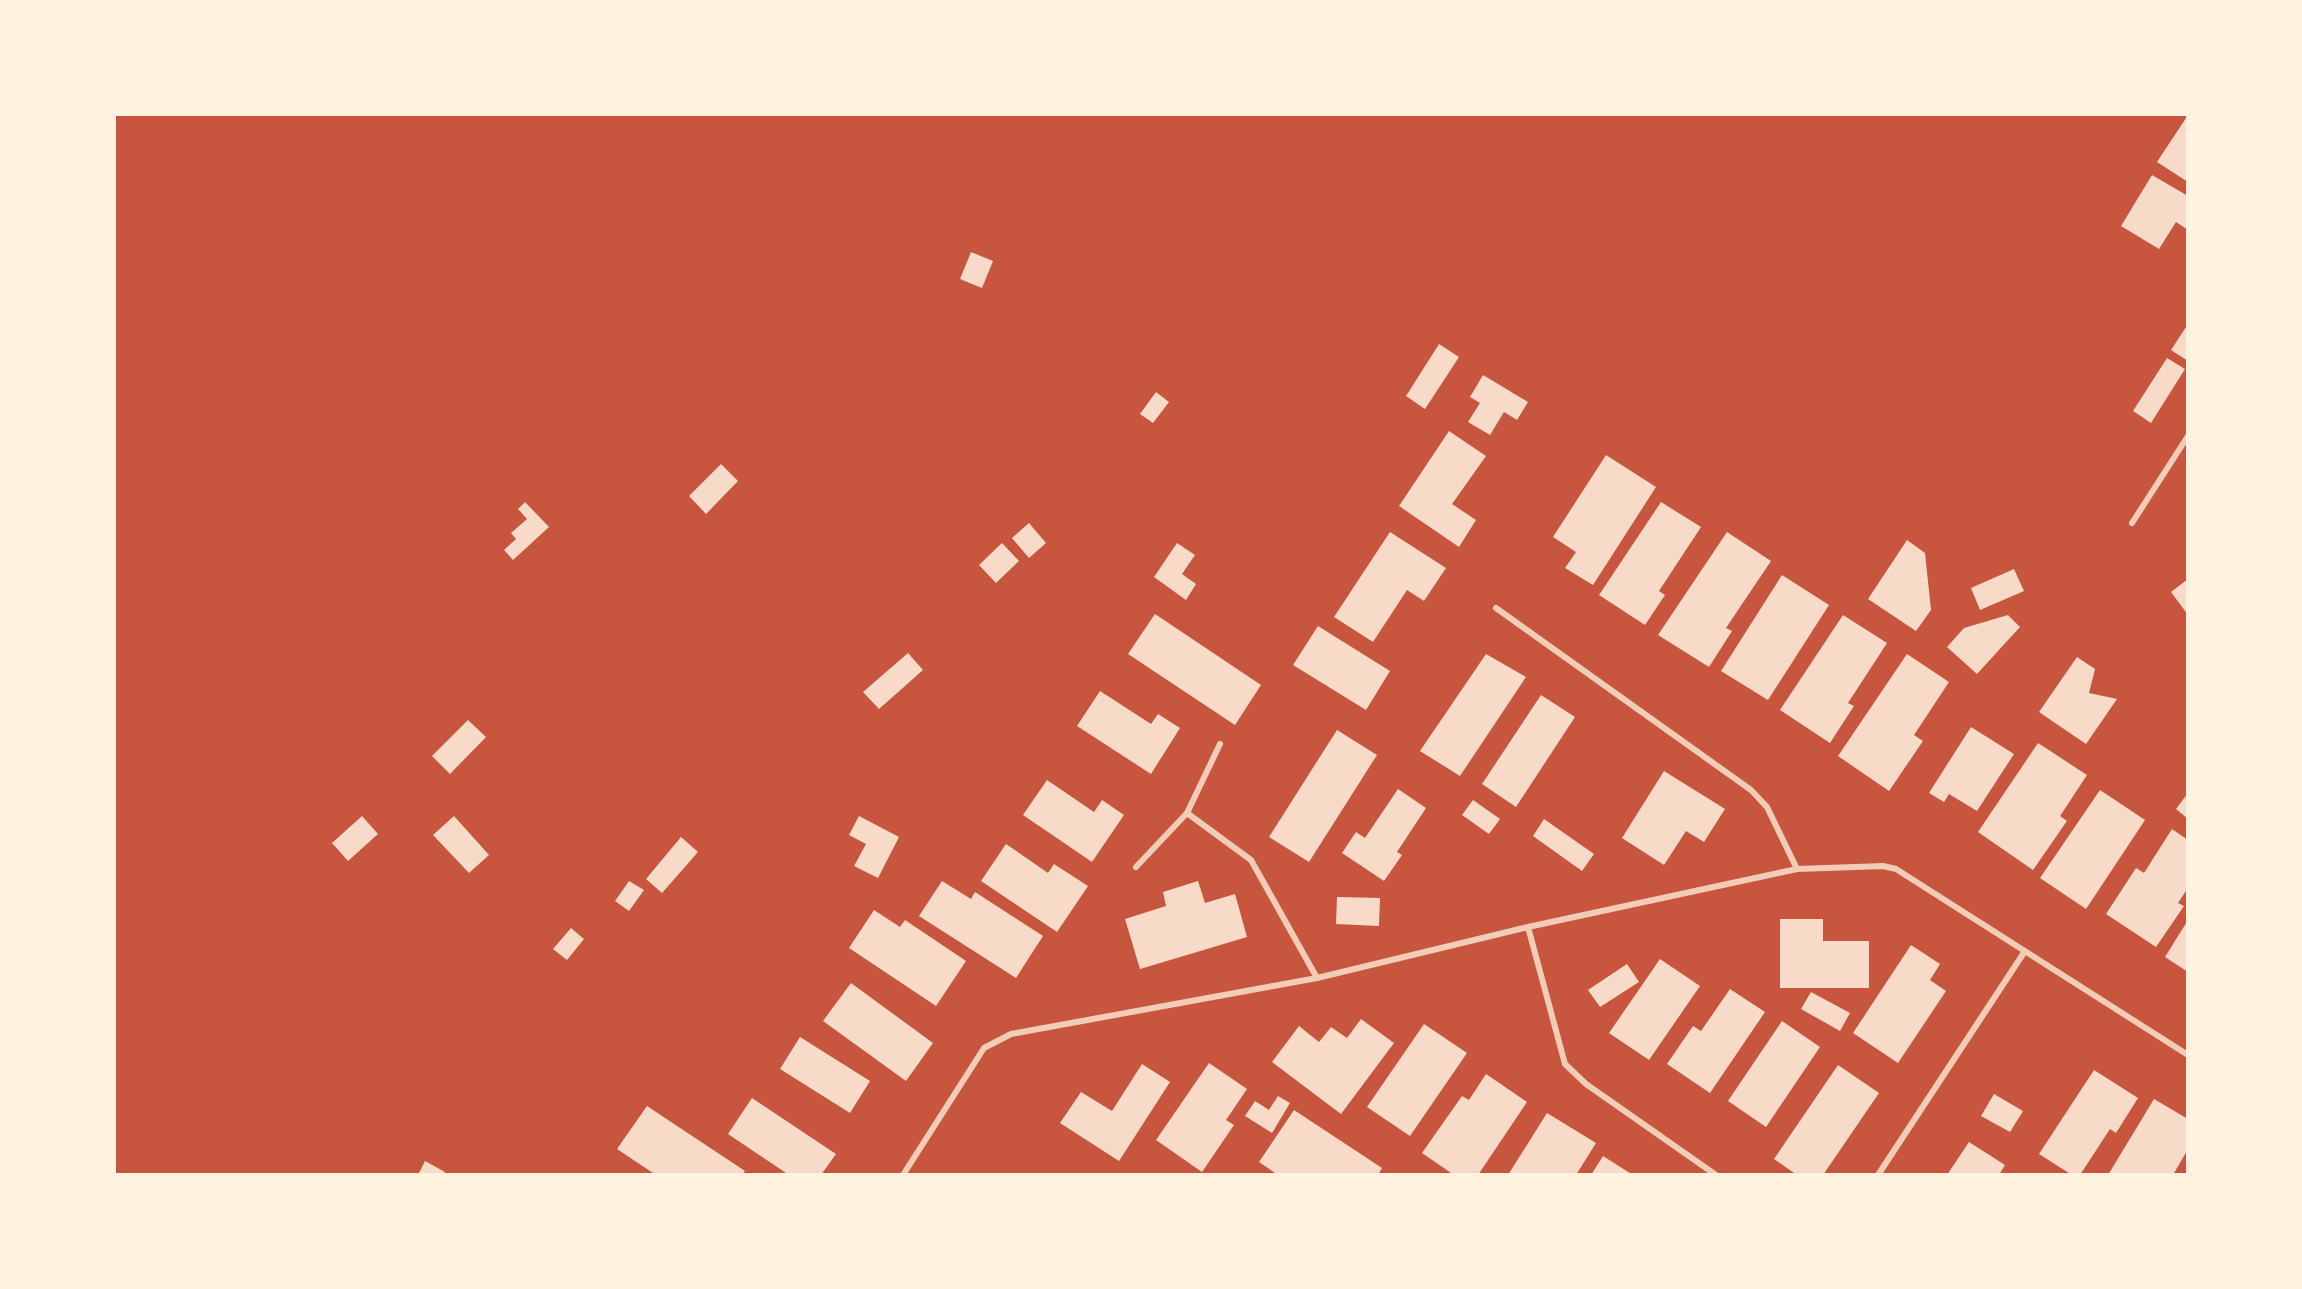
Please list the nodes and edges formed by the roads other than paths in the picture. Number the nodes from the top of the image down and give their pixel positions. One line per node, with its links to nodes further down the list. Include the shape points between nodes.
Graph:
1 (2188, 436): 2 (street)
2 (2132, 523)
3 (1496, 608): 7 (street, via 1751,790 1767,807)
4 (1220, 744): 5 (street)
5 (1187, 813): 6 (street); 10 (street, via 1251,861)
6 (1136, 867)
7 (1797, 869): 8 (street); 9 (street, via 1896,869)
8 (1528, 927): 10 (street); 13 (street, via 1565,1065)
9 (2025, 951): 11 (street); 14 (street)
10 (1317, 978): 12 (street, via 1011,1034 984,1048)
11 (2188, 1055)
12 (903, 1175)
13 (1716, 1175)
14 (1878, 1175)

